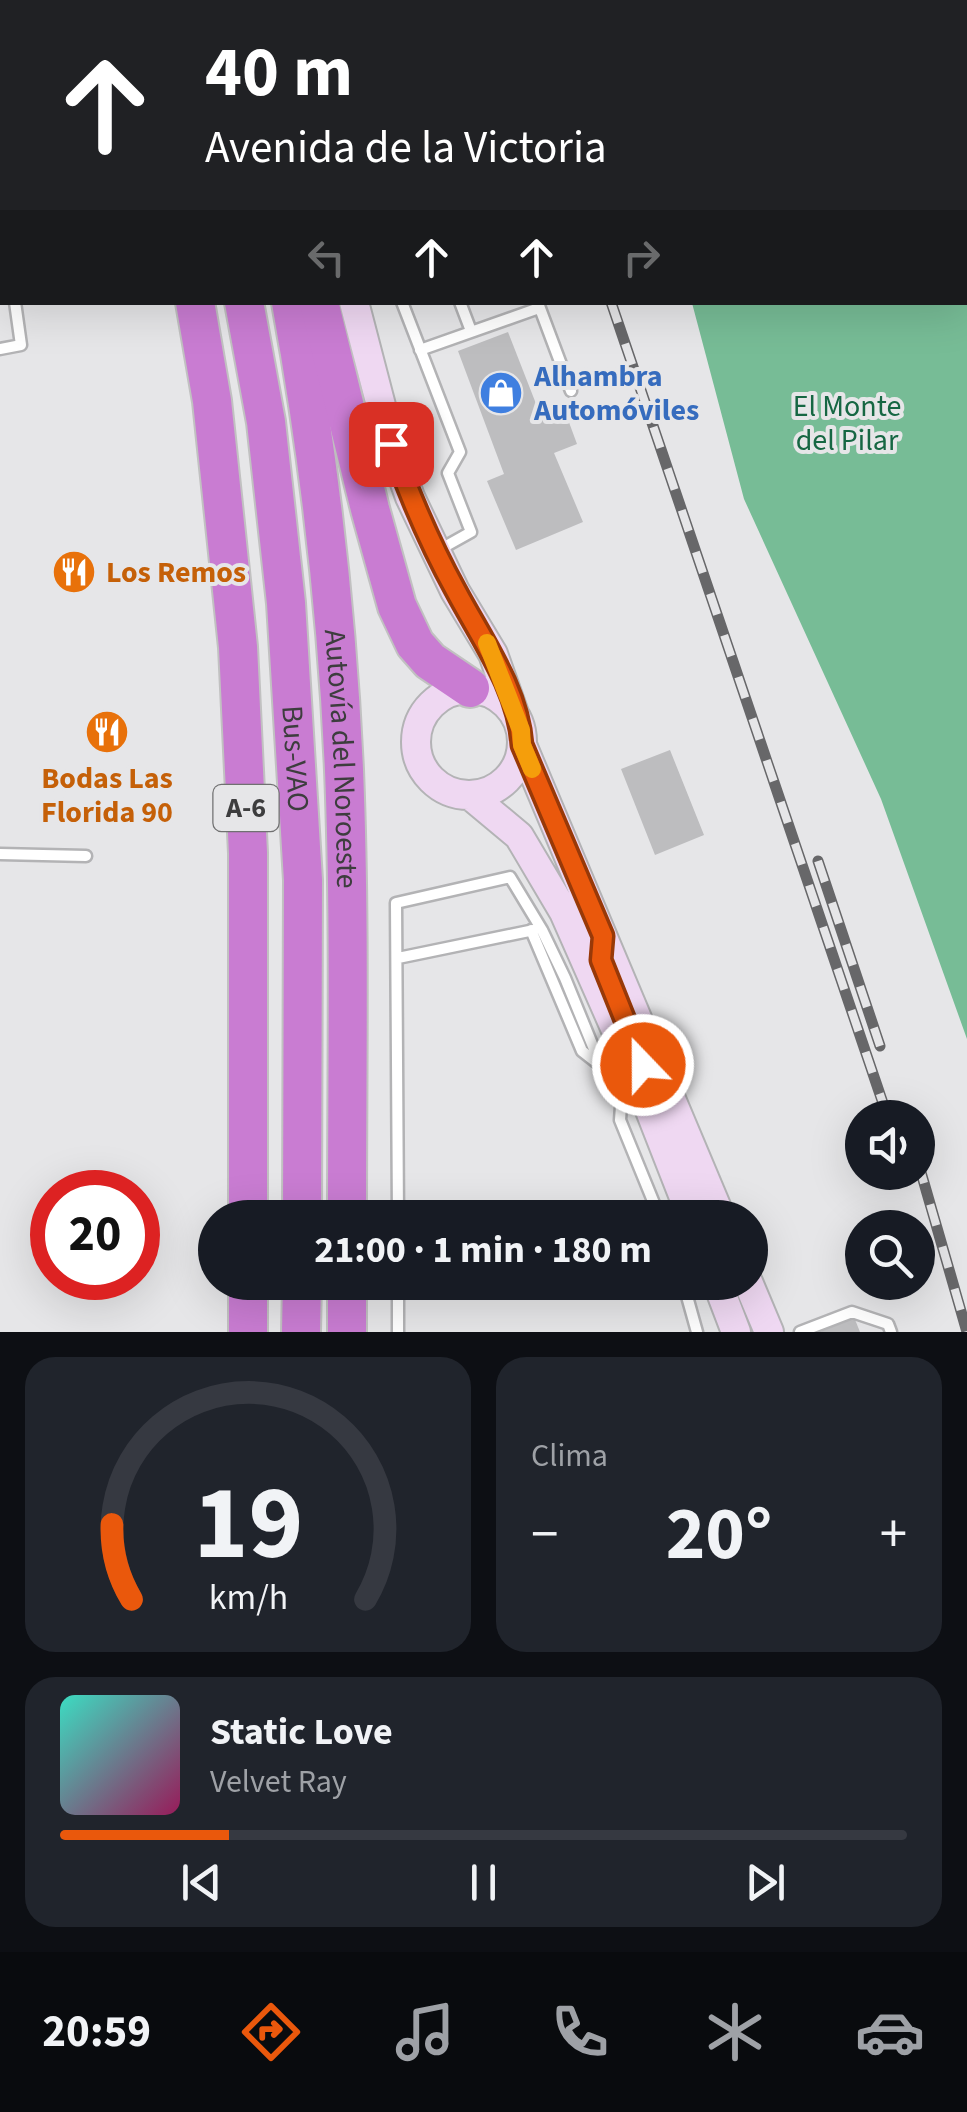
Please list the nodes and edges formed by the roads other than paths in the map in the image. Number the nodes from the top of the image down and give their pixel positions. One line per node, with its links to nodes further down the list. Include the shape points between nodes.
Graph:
1 (15, 305): 11 (lane, via 21,345)
2 (196, 305): 26 (highway, A-6, via 238,648 248,853)
3 (245, 305): 27 (highway, Bus-VAO, via 266,422 286,602 303,880)
4 (292, 305): 28 (highway, Autovía del Noroeste, via 333,607 343,752)
5 (320, 305): 16 (highway, via 398,606 415,644)
6 (355, 305): 14 (street, via 391,444)
7 (403, 305): 12 (lane)
8 (461, 305): 10 (lane)
9 (538, 305): 10 (lane); 13 (lane)
10 (471, 331): 12 (lane)
11 (0, 349)
12 (420, 350): 14 (lane, via 460,452 448,473 471,532)
13 (571, 391)
14 (436, 552): 15 (street)
15 (456, 591): 16 (street, via 469,654); 17 (street, via 493,654)
16 (460, 687): 17 (street, via 495,696); 19 (street, via 425,711 415,743 426,774 439,786)
17 (516, 716): 18 (street)
18 (522, 745): 19 (street, via 512,774); 23 (street)
19 (471, 796): 25 (street, via 532,855)
20 (0, 854): 21 (lane)
21 (86, 856)
22 (536, 930): 24 (lane); 24 (lane, via 510,877 396,903); 25 (lane, via 601,1066 616,1078)
23 (603, 936): 25 (lane, via 601,960 643,1065); 33 (street)
24 (398, 958): 29 (lane)
25 (638, 1080): 30 (lane, via 622,1092 620,1120); 31 (street); 32 (lane, via 649,1083 660,1102)
26 (248, 1200)
27 (302, 1200)
28 (347, 1200)
29 (398, 1200)
30 (653, 1200)
31 (685, 1200)
32 (701, 1200)
33 (713, 1200)
34 (248, 1300): 42 (highway)
35 (302, 1300): 43 (highway)
36 (347, 1300): 44 (highway)
37 (398, 1300): 45 (lane)
38 (688, 1300): 46 (lane)
39 (724, 1300): 47 (street)
40 (748, 1300): 41 (lane)
41 (764, 1323)
42 (248, 1332)
43 (302, 1332)
44 (347, 1332)
45 (398, 1332)
46 (697, 1332)
47 (736, 1332)
48 (800, 1332): 49 (lane, via 852,1312 888,1324)
49 (892, 1332)

